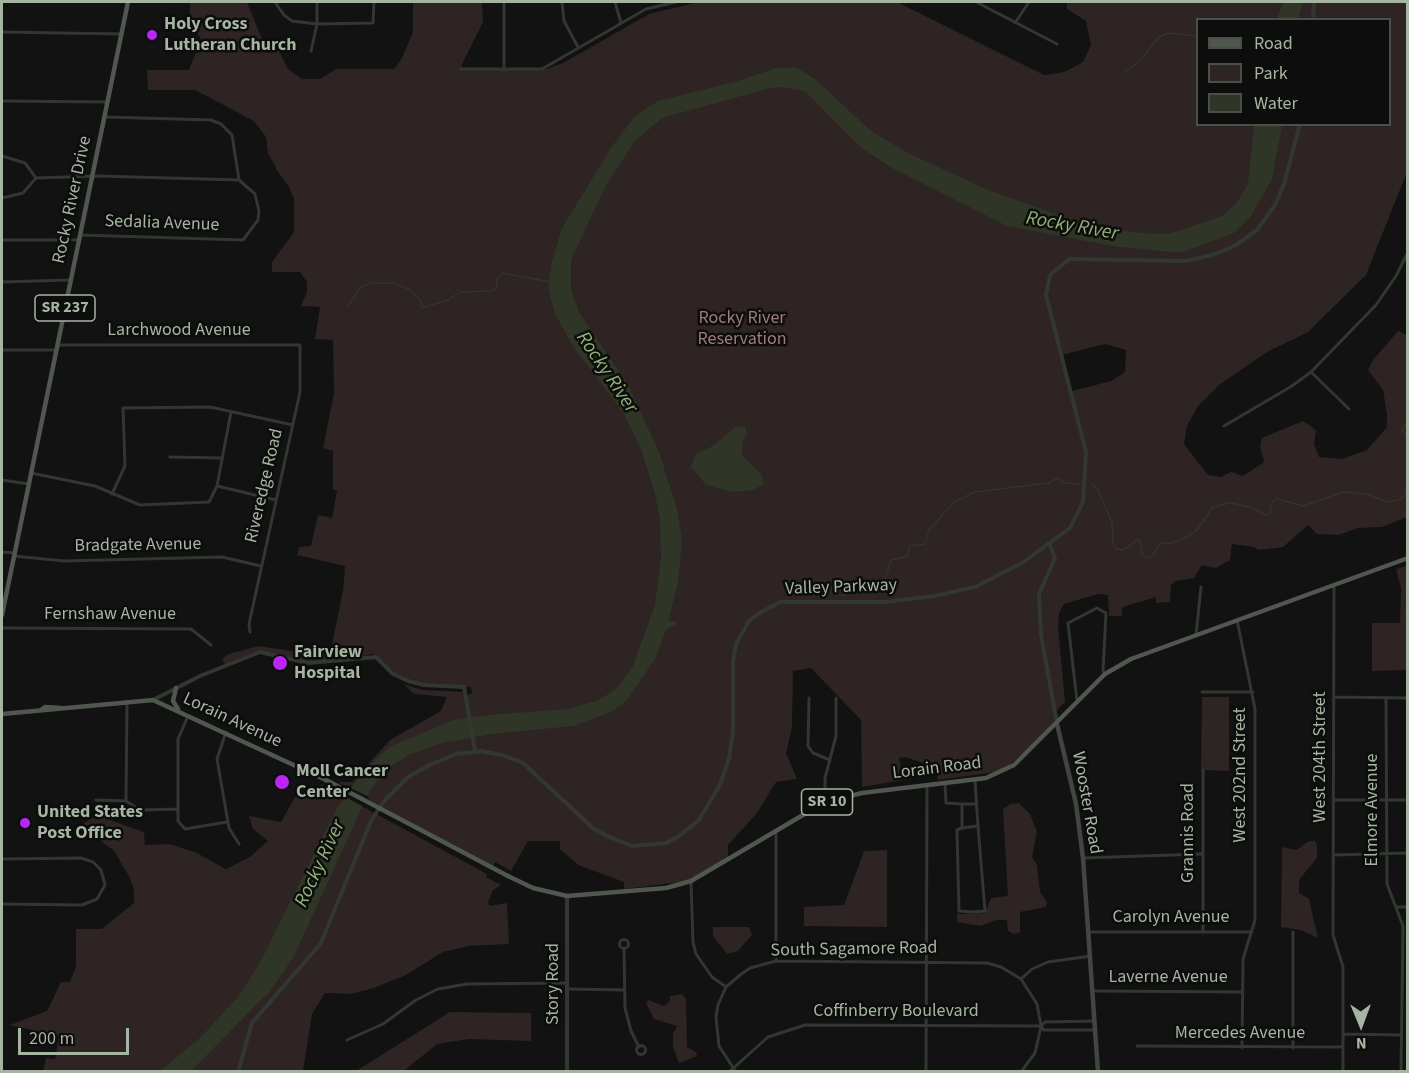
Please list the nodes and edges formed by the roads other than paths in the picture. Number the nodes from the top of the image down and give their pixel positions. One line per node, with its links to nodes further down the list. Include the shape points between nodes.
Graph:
1 (128, 2): 18 (main road, Rocky River Drive / SR 237)
2 (275, 2): 16 (street, via 292,21)
3 (317, 2): 16 (street)
4 (374, 2): 16 (street, via 373,23)
5 (504, 2): 23 (street)
6 (562, 2): 20 (street, via 564,21)
7 (615, 2): 14 (street)
8 (667, 2): 9 (street); 14 (street)
9 (676, 2)
10 (976, 2): 15 (street)
11 (1029, 2): 15 (street)
12 (1314, 2): 13 (street)
13 (1313, 18)
14 (621, 23): 20 (street)
15 (1015, 23): 19 (street)
16 (317, 24): 21 (street)
17 (2, 32): 18 (street)
18 (121, 34): 25 (main road, Rocky River Drive / SR 237)
19 (1057, 44)
20 (578, 47): 23 (street, via 542,69)
21 (311, 51)
22 (461, 69): 23 (street)
23 (504, 70)
24 (2, 101): 25 (street)
25 (107, 102): 26 (main road, Rocky River Drive / SR 237)
26 (104, 117): 29 (main road, Rocky River Drive / SR 237); 31 (street, via 211,120 228,129)
27 (1299, 126): 54 (street, Valley Parkway, via 1275,205 1257,230 1236,245 1186,261 1069,259 1050,274 1046,295 1081,427 1086,478 1080,514)
28 (2, 156): 30 (street, via 25,164)
29 (92, 177): 30 (street); 31 (street); 33 (main road, Rocky River Drive / SR 237)
30 (36, 178): 32 (street, via 23,193)
31 (239, 180): 33 (street, Sedalia Avenue, via 255,194 259,211 258,220 243,240)
32 (2, 198)
33 (79, 238): 34 (street, Sedalia Avenue); 36 (main road, Rocky River Drive / SR 237)
34 (2, 240)
35 (1407, 252): 41 (street, via 1376,305)
36 (70, 280): 37 (street); 39 (main road, Rocky River Drive / SR 237)
37 (2, 282)
38 (300, 345): 39 (street, Larchwood Avenue); 44 (street, Riveredge Road, via 300,392)
39 (56, 347): 40 (street, Larchwood Avenue); 48 (main road, Rocky River Drive / SR 237)
40 (2, 350)
41 (1311, 372): 42 (street); 45 (street)
42 (1349, 409)
43 (231, 412): 44 (street); 47 (street); 52 (street, via 210,407 123,408 124,466)
44 (293, 425): 53 (street, Riveredge Road)
45 (1224, 426)
46 (170, 457): 47 (street)
47 (221, 458): 51 (street)
48 (31, 473): 50 (main road, Rocky River Drive / SR 237); 52 (street, via 95,486)
49 (2, 480): 50 (street)
50 (29, 484): 56 (main road, Rocky River Drive / SR 237)
51 (217, 486): 52 (street, via 208,502 199,504 140,505); 53 (street)
52 (112, 494)
53 (276, 500): 58 (street, Riveredge Road)
54 (1050, 545): 83 (street, Wooster Road, via 1055,558 1039,594 1041,634); 85 (street, Valley Parkway, via 997,578 956,592 885,602 780,602 758,614 749,621 736,644 733,732 723,779 699,820 666,843 632,846 607,836 594,829 523,764 502,755)
55 (2, 552): 56 (street, Bradgate Avenue)
56 (14, 554): 58 (street, Bradgate Avenue, via 64,561 222,557); 61 (main road, Rocky River Drive / SR 237)
57 (1407, 558): 59 (main road, Lorain Road / SR 10)
58 (261, 566): 65 (street, Riveredge Road)
59 (1334, 586): 63 (main road, Lorain Road / SR 10); 74 (street, West 204th Street)
60 (1201, 587): 66 (street)
61 (3, 597): 62 (main road, Rocky River Drive / SR 237)
62 (2, 615)
63 (1237, 620): 66 (main road, Lorain Road / SR 10); 71 (street, West 202nd Street)
64 (2, 628): 67 (street, Fernshaw Avenue, via 191,629)
65 (250, 632)
66 (1196, 635): 68 (main road, Lorain Road / SR 10, via 1131,659)
67 (212, 645)
68 (1105, 674): 79 (main road, Lorain Road / SR 10); 79 (street, via 1106,613 1097,608 1068,623)
69 (177, 688): 77 (street); 80 (main road, via 173,701); 85 (street, via 260,652 308,663 370,656 408,681 464,687)
70 (1203, 692): 71 (street)
71 (1253, 692): 119 (street, West 202nd Street)
72 (809, 698): 86 (street, via 808,746 813,753)
73 (836, 698): 86 (street, via 836,736)
74 (1334, 698): 75 (street); 92 (street, West 204th Street)
75 (1386, 698): 76 (street); 93 (street, Elmore Avenue)
76 (1407, 698)
77 (153, 700): 78 (main road, Lorain Avenue / SR 10); 80 (main road, Lorain Avenue / SR 10)
78 (127, 701): 81 (main road, Lorain Avenue / SR 10); 95 (street)
79 (1077, 703): 83 (main road, Lorain Road / SR 10)
80 (179, 711): 82 (main road, Lorain Avenue / SR 10)
81 (2, 714)
82 (189, 715): 84 (main road, Lorain Avenue / SR 10); 99 (street, via 178,739)
83 (1058, 724): 88 (main road, Lorain Road / SR 10, via 1014,765); 109 (main road, Wooster Road, via 1076,804)
84 (226, 732): 100 (street, via 216,759); 111 (main road, Lorain Avenue / SR 10, bridge)
85 (475, 751): 144 (street, Valley Parkway, via 430,765 408,777 384,801 365,833 321,943 258,1014 245,1040)
86 (830, 760): 96 (street)
87 (1203, 770): 107 (street, Grannis Road)
88 (975, 780): 89 (main road, Lorain Road / SR 10); 98 (street)
89 (945, 782): 90 (main road, Lorain Road / SR 10); 97 (street, via 946,803)
90 (927, 783): 96 (main road, Lorain Road / SR 10, via 851,794); 124 (street)
91 (96, 800): 95 (street)
92 (1334, 800): 93 (street); 108 (street, West 204th Street)
93 (1386, 800): 94 (street); 105 (street, Elmore Avenue)
94 (1407, 800)
95 (126, 801): 99 (street, via 140,810)
96 (825, 802): 103 (main road, Lorain Road / SR 10)
97 (962, 804): 98 (street); 102 (street)
98 (976, 804): 101 (street)
99 (177, 809): 100 (street, via 178,821 185,829)
100 (227, 822): 104 (street)
101 (978, 826): 102 (street); 102 (street, via 985,911 959,911 957,830)
102 (962, 828)
103 (776, 832): 112 (main road, Lorain Road / SR 10); 123 (street)
104 (240, 844)
105 (1386, 853): 106 (street); 108 (street); 115 (street, Elmore Avenue, via 1387,884)
106 (1407, 853)
107 (1202, 854): 109 (street); 118 (street, Grannis Road)
108 (1335, 855): 136 (street, West 204th Street, via 1333,929 1343,966)
109 (1083, 858): 117 (main road, Wooster Road)
110 (2, 859): 114 (street, via 81,858 101,870 105,885 98,899 82,905)
111 (508, 876): 113 (main road, Lorain Road / SR 10, via 533,888)
112 (691, 880): 113 (main road, Lorain Road / SR 10, via 666,888); 127 (street, via 696,954 712,977)
113 (567, 896): 126 (street, Story Road)
114 (2, 904)
115 (1397, 907): 116 (street); 137 (street, Elmore Avenue, via 1401,919)
116 (1407, 907)
117 (1090, 932): 118 (street, Carolyn Avenue); 122 (main road, Wooster Road)
118 (1203, 932): 119 (street, Carolyn Avenue)
119 (1252, 932): 131 (street, West 202nd Street, via 1243,959)
120 (1293, 932): 143 (street)
121 (624, 948): 129 (street)
122 (1091, 956): 125 (street, via 1048,962); 130 (main road, Wooster Road)
123 (776, 961): 124 (street, South Sagamore Road); 127 (street, South Sagamore Road, via 750,968)
124 (927, 962): 125 (street, South Sagamore Road, via 987,963); 133 (street)
125 (1022, 979): 134 (street, via 1036,1004)
126 (568, 983): 128 (street, Story Road); 138 (street, via 445,987 426,994 383,1024)
127 (726, 987): 146 (street, via 718,1005 716,1033)
128 (568, 989): 129 (street); 145 (street, Story Road)
129 (624, 990): 140 (street, via 627,1020)
130 (1093, 991): 131 (street, Laverne Avenue); 132 (main road, Wooster Road)
131 (1242, 992): 142 (street, West 202nd Street)
132 (1095, 1021): 134 (street, Coffinberry Boulevard, via 1045,1022); 135 (main road, Wooster Road)
133 (927, 1025): 134 (street, Coffinberry Boulevard); 146 (street, Coffinberry Boulevard, via 805,1025 768,1037); 147 (street)
134 (1041, 1026): 135 (street, Coffinberry Boulevard, via 1044,1030); 148 (street, via 1035,1053)
135 (1095, 1030): 149 (main road, Wooster Road)
136 (1343, 1034): 137 (street); 141 (street, West 204th Street)
137 (1401, 1035): 151 (street, Elmore Avenue)
138 (347, 1040)
139 (1137, 1046): 142 (street, Mercedes Avenue)
140 (639, 1047)
141 (1343, 1047): 143 (street, Mercedes Avenue); 150 (street, West 204th Street)
142 (1242, 1048): 143 (street, Mercedes Avenue)
143 (1293, 1048)
144 (238, 1071)
145 (567, 1071)
146 (732, 1071)
147 (926, 1071)
148 (1021, 1071)
149 (1098, 1071)
150 (1343, 1071)
151 (1401, 1071)

